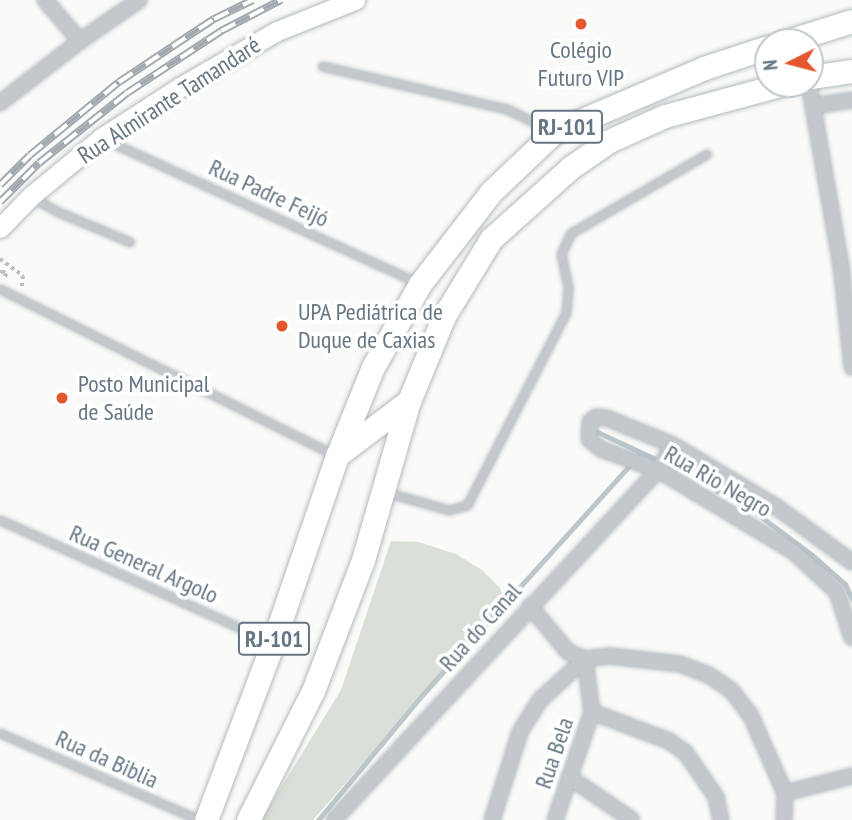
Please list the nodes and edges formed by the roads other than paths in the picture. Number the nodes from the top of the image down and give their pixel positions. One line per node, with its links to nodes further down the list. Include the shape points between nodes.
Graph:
1 (46, 0): 6 (street)
2 (139, 0): 6 (street)
3 (355, 0): 17 (main road, Rua Almirante Tamandaré, via 277,31)
4 (852, 21): 5 (main road)
5 (824, 30)
6 (80, 40): 14 (street)
7 (754, 52): 16 (main road, RJ-101)
8 (322, 66): 16 (lane, via 507,109)
9 (852, 71): 10 (main road)
10 (824, 75)
11 (754, 92): 25 (main road, RJ-101, via 665,116 610,141 570,168 491,239 444,316)
12 (812, 98): 15 (street)
13 (852, 100): 15 (street)
14 (0, 103)
15 (814, 106): 24 (street, via 841,265)
16 (554, 132): 22 (main road, RJ-101, via 491,192)
17 (102, 138): 19 (main road, Rua Almirante Tamandaré); 22 (lane, Rua Padre Feijó)
18 (707, 154): 28 (lane, via 571,233 561,254 568,287 566,312 467,505 449,510)
19 (31, 196): 20 (main road, Rua Almirante Tamandaré); 21 (lane)
20 (0, 228)
21 (130, 242)
22 (420, 284): 26 (main road, RJ-101, via 373,367)
23 (0, 289): 26 (lane)
24 (852, 367)
25 (409, 401): 26 (main road); 28 (main road, RJ-101)
26 (337, 456): 33 (main road, RJ-101)
27 (661, 460): 27 (street, Rua Rio Negro, via 627,424 596,417 590,422 589,439 601,449 629,459); 30 (street, via 778,508); 31 (street, Rua do Canal); 32 (street, Rua Rio Negro, via 794,552 837,592)
28 (384, 492): 42 (main road, RJ-101, via 313,691)
29 (0, 520): 33 (lane, Rua General Argolo)
30 (852, 562)
31 (530, 606): 34 (street, via 568,652); 43 (street, Rua do Canal)
32 (852, 638)
33 (273, 643): 41 (main road, RJ-101)
34 (585, 659): 35 (street, Rua Bela); 39 (street, via 610,656 680,664 709,675 732,691 751,716); 44 (street, via 540,700 520,732)
35 (592, 712): 38 (street, Rua Bela); 47 (street, via 669,741 685,752 711,788)
36 (0, 733): 40 (lane, Rua da Biblia)
37 (852, 776): 39 (street)
38 (569, 777): 45 (street, Rua Bela); 46 (street)
39 (785, 793): 48 (street)
40 (199, 820)
41 (206, 820)
42 (248, 820)
43 (334, 820)
44 (492, 820)
45 (555, 820)
46 (632, 820)
47 (721, 820)
48 (784, 820)

